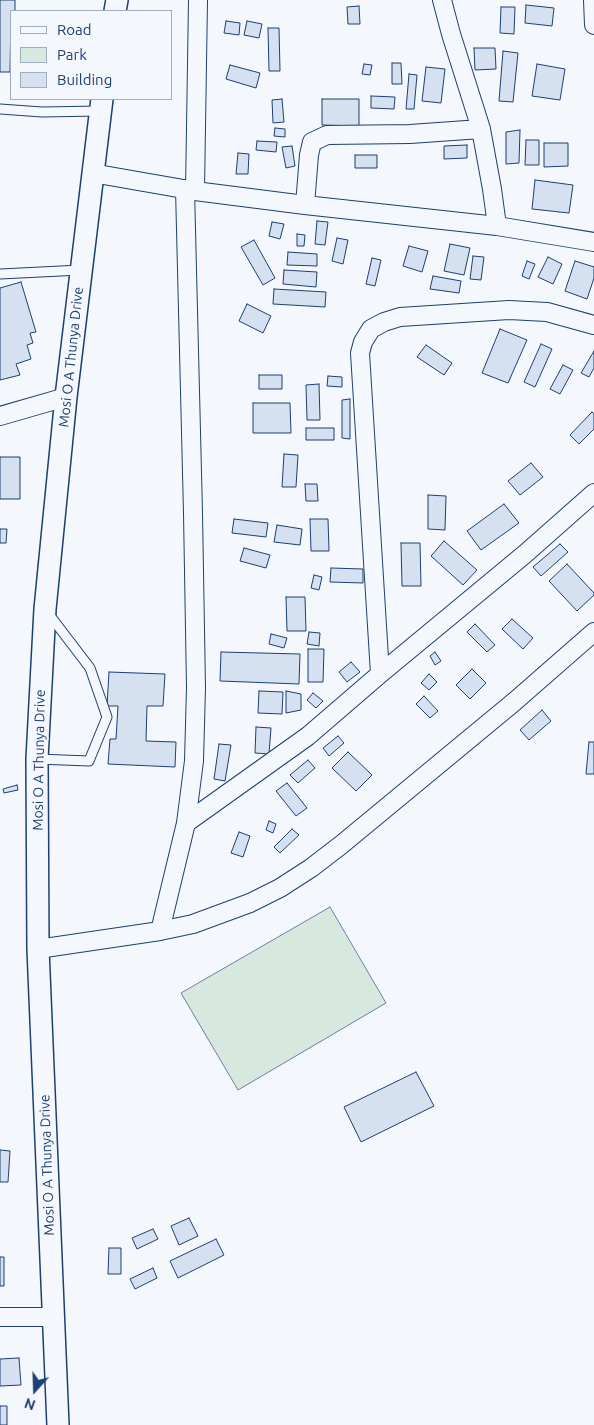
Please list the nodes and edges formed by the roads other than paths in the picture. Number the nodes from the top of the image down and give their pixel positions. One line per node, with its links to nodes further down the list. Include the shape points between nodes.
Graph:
1 (198, 0): 9 (street)
2 (442, 0): 7 (street)
3 (593, 0): 4 (street)
4 (594, 26)
5 (101, 105): 6 (lane, via 42,112); 8 (street, Mosi O A Thunya Drive)
6 (0, 108)
7 (481, 129): 10 (street, via 327,135 312,142); 11 (street)
8 (92, 173): 9 (street); 13 (street, Mosi O A Thunya Drive)
9 (190, 190): 10 (street); 23 (street, via 196,688 194,761)
10 (305, 205): 11 (street)
11 (497, 226): 12 (street)
12 (594, 242)
13 (81, 270): 14 (lane); 16 (street, Mosi O A Thunya Drive)
14 (0, 274)
15 (594, 325): 21 (street, via 547,312 509,310 400,317 370,329 360,353)
16 (66, 397): 17 (street); 19 (street, Mosi O A Thunya Drive)
17 (0, 416)
18 (594, 493): 21 (street)
19 (45, 609): 22 (street, Mosi O A Thunya Drive); 22 (lane, via 90,668 107,717 89,761)
20 (594, 632): 24 (street, via 507,708 311,868 250,903 193,924)
21 (380, 674): 23 (street, via 308,736)
22 (37, 759): 25 (street, Mosi O A Thunya Drive)
23 (186, 823): 24 (street)
24 (160, 931): 25 (street)
25 (38, 949): 27 (street, Mosi O A Thunya Drive)
26 (0, 1317): 27 (street)
27 (54, 1317): 28 (street, Mosi O A Thunya Drive)
28 (58, 1425)

